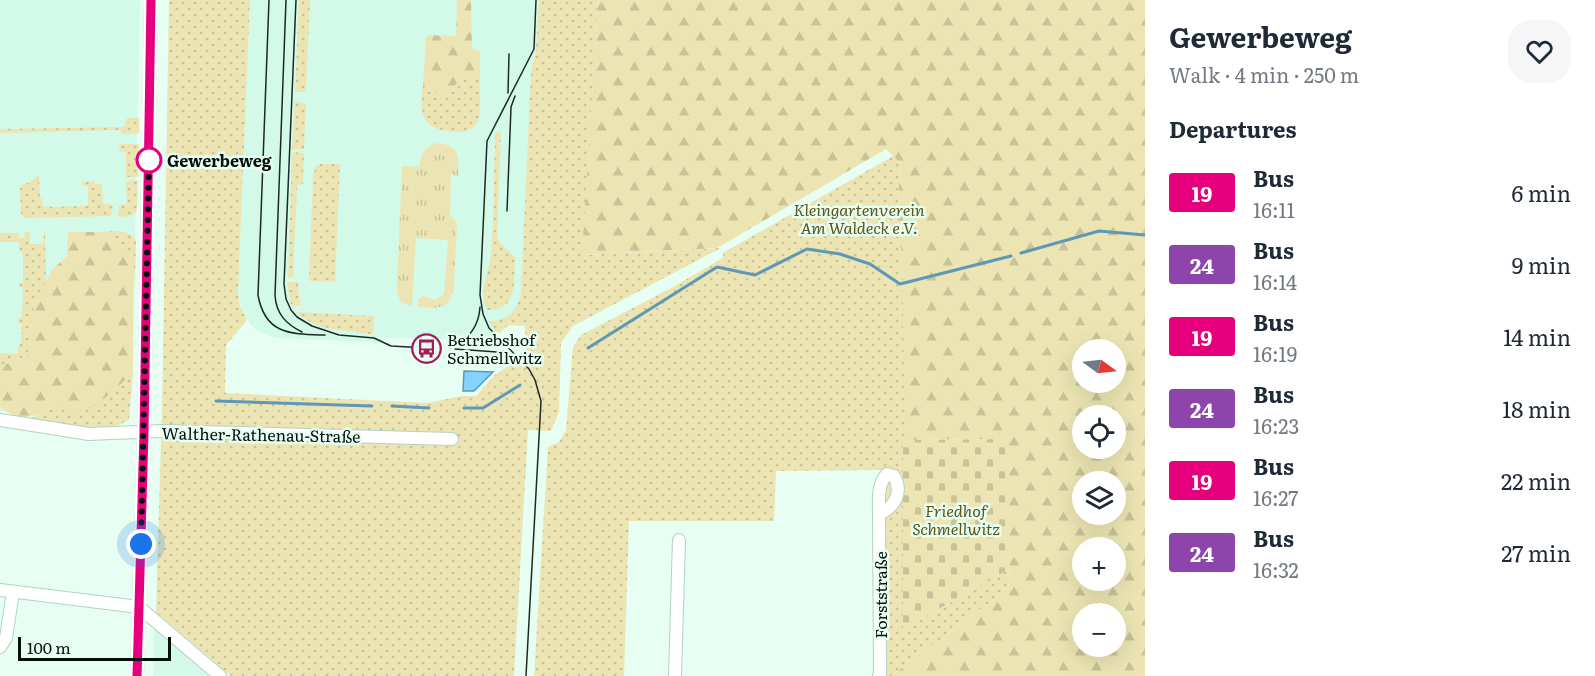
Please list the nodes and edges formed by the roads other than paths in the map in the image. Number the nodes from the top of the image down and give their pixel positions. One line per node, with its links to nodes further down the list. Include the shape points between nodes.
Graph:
1 (152, 0): 3 (street)
2 (0, 420): 3 (street, Walther-Rathenau-Straße, via 89,434)
3 (144, 432): 4 (street, Walther-Rathenau-Straße); 9 (street)
4 (452, 439)
5 (879, 514): 14 (street, Forststraße)
6 (680, 540): 13 (street)
7 (0, 590): 8 (street)
8 (13, 592): 9 (street); 10 (street, via 6,638)
9 (139, 607): 11 (street); 12 (street)
10 (0, 647)
11 (137, 676)
12 (220, 676)
13 (675, 676)
14 (879, 676)

